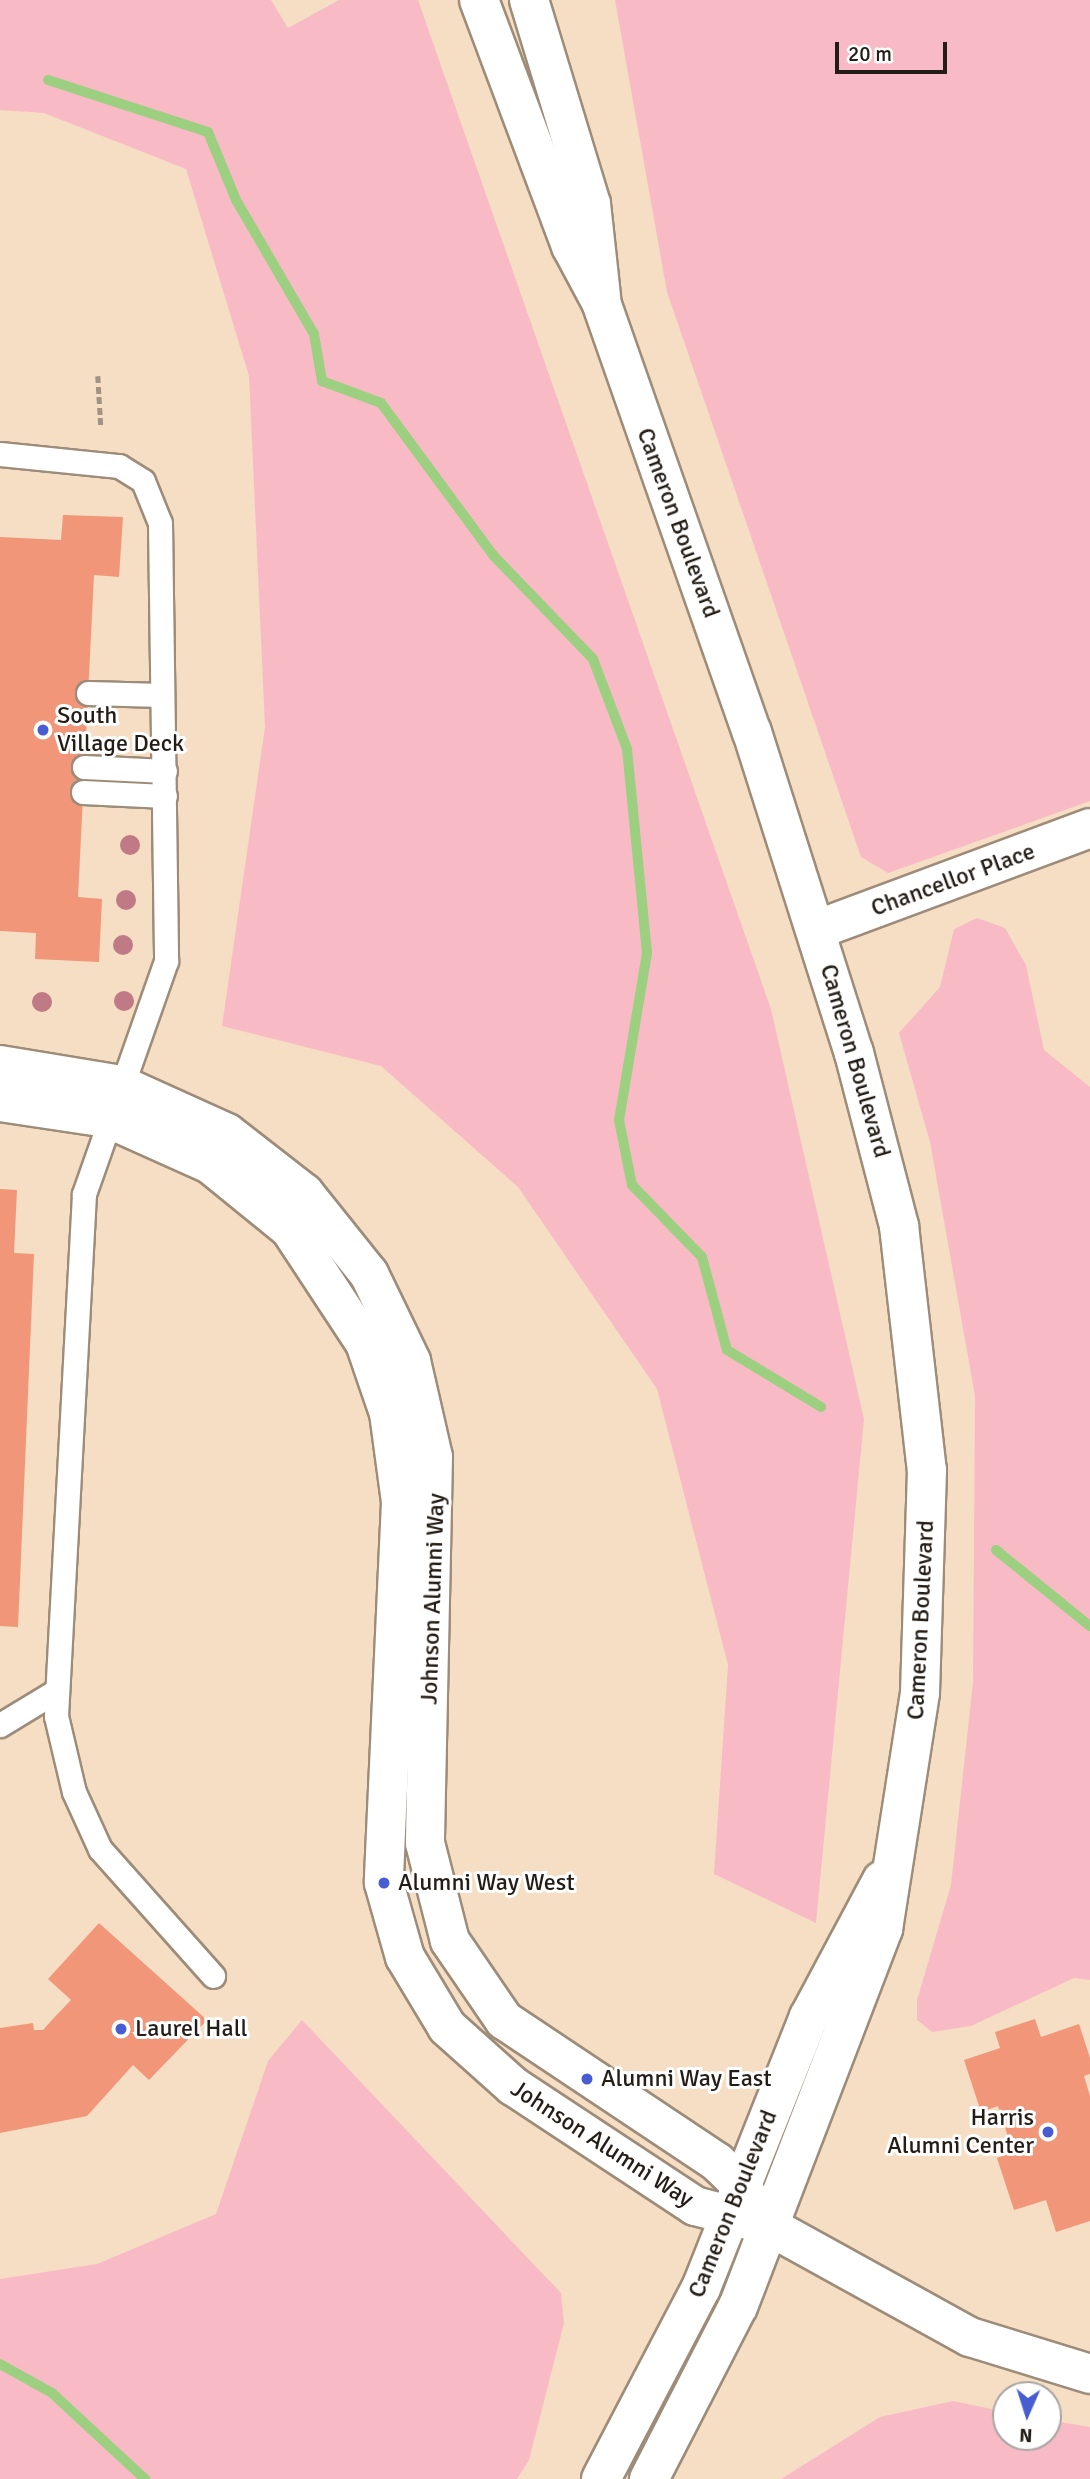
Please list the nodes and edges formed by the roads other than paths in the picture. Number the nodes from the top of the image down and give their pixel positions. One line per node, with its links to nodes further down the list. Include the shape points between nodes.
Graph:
1 (479, 0): 3 (street, Cameron Boulevard, via 571,246)
2 (530, 0): 3 (street, Cameron Boulevard, via 591,204)
3 (601, 302): 12 (street, Cameron Boulevard)
4 (0, 454): 6 (lane, via 108,463 131,472 151,493 160,523)
5 (88, 693): 6 (lane)
6 (162, 695): 8 (lane)
7 (84, 767): 8 (lane)
8 (165, 771): 10 (lane)
9 (83, 792): 10 (lane)
10 (165, 796): 15 (lane, via 166,961)
11 (1090, 828): 12 (street, Chancellor Place)
12 (816, 930): 18 (street, Cameron Boulevard, via 889,1182 923,1423 925,1636)
13 (0, 1065): 15 (street, Johnson Alumni Way)
14 (0, 1102): 15 (street, Johnson Alumni Way)
15 (114, 1102): 16 (lane, via 88,1175 80,1228); 20 (street, Johnson Alumni Way, via 227,1133 304,1193 369,1275 408,1354 436,1479 426,1857 457,1956 489,2003 523,2036); 21 (street, Johnson Alumni Way, via 276,1216 328,1279 374,1366 388,1413 401,1502 381,1858 388,1911 415,1978 447,2026 490,2068 695,2206)
16 (56, 1691): 17 (lane); 19 (lane, via 65,1764 100,1849)
17 (0, 1725)
18 (896, 1852): 20 (street, Cameron Boulevard, via 808,2017); 22 (street, Cameron Boulevard, via 877,1947)
19 (213, 1976)
20 (739, 2183): 21 (street, Cameron Boulevard); 22 (street, Johnson Alumni Way)
21 (725, 2218): 22 (street, Johnson Alumni Way); 24 (street, Cameron Boulevard, via 701,2288)
22 (767, 2225): 23 (street, Johnson Alumni Way, via 927,2318 1020,2357); 25 (street, Cameron Boulevard, via 737,2306)
23 (1090, 2374)
24 (601, 2479)
25 (649, 2479)

